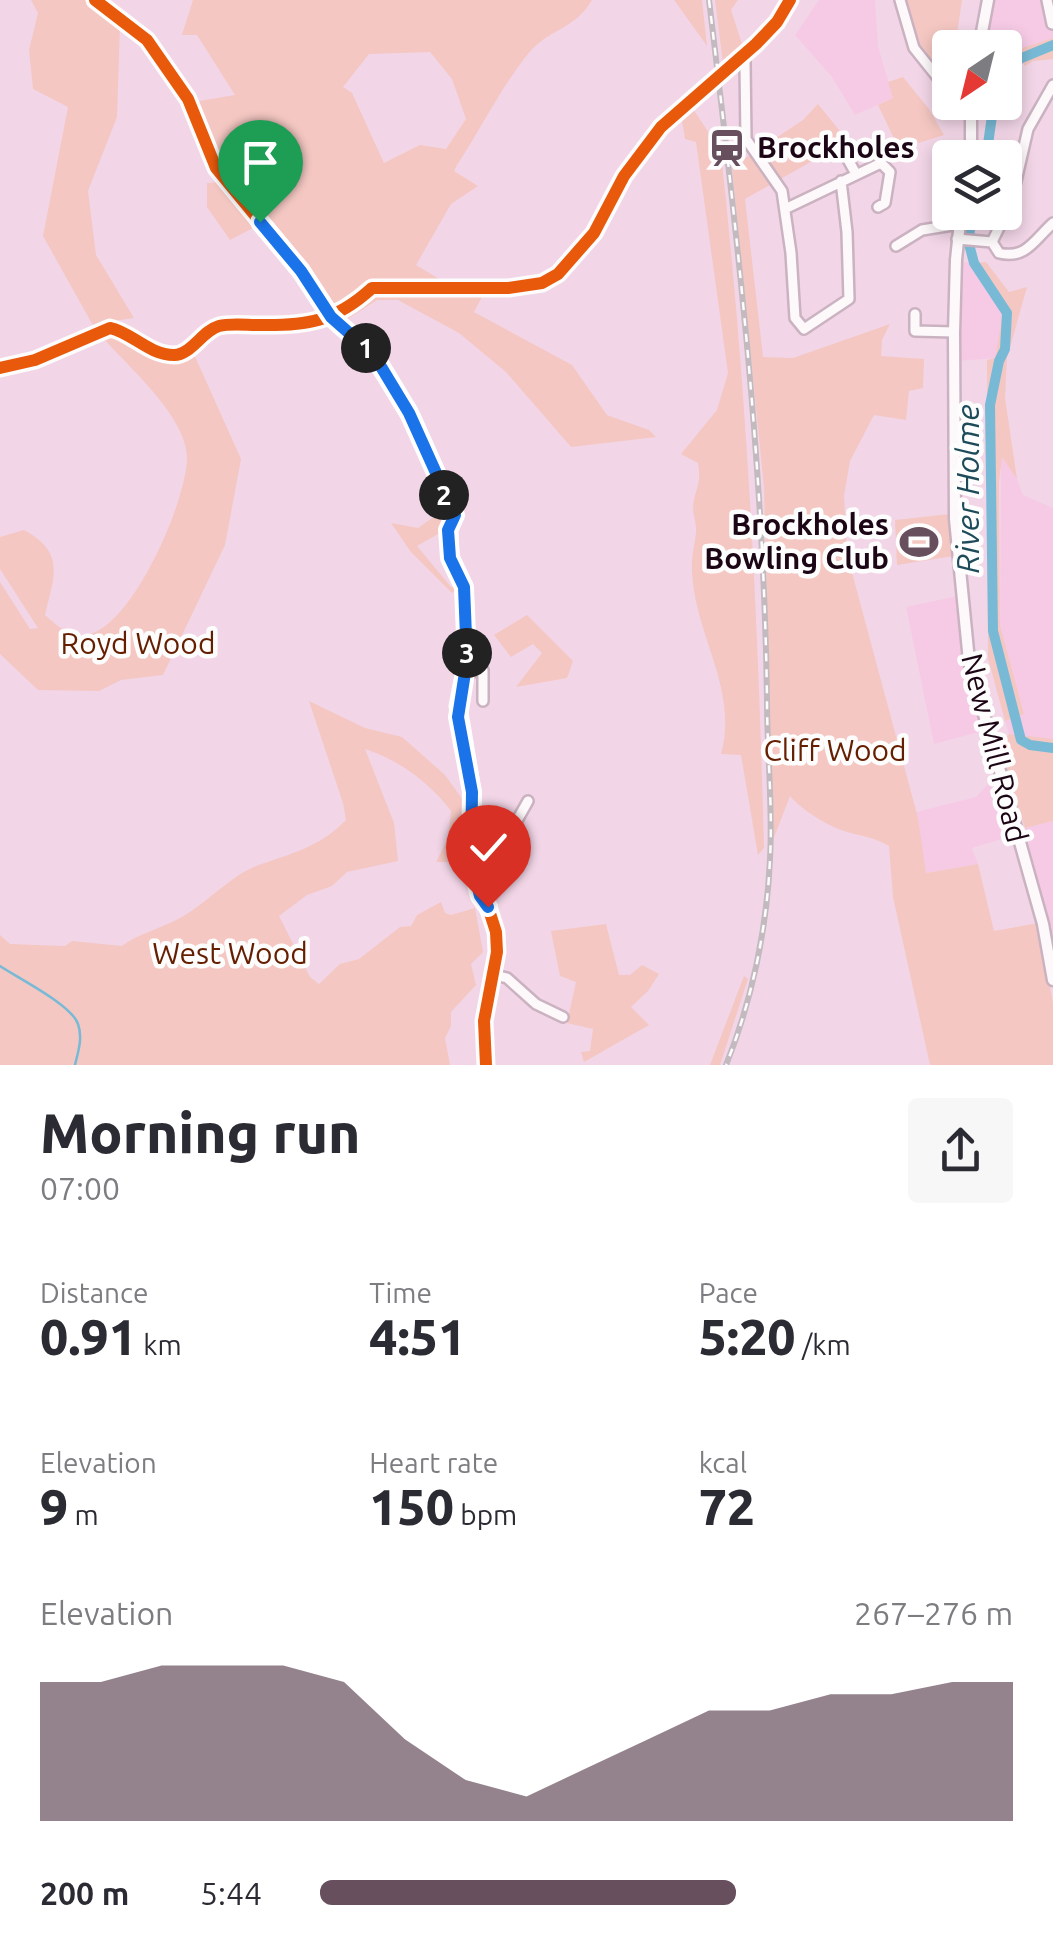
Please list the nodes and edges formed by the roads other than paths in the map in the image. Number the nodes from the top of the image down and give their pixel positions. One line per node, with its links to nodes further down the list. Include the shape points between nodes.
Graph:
1 (95, 0): 23 (street, via 147,40 188,99 216,168)
2 (790, 0): 8 (street)
3 (900, 0): 9 (street, via 919,56)
4 (988, 0): 7 (main road)
5 (1047, 0): 6 (street)
6 (1052, 24)
7 (982, 30)
8 (742, 55): 14 (street, via 746,140 782,191); 23 (street, via 661,128 624,176 594,233 558,274 508,288 372,288)
9 (932, 72)
10 (1050, 85): 20 (street, via 1028,129 1012,203)
11 (840, 145): 12 (street)
12 (856, 174): 13 (street); 15 (street, via 888,166 886,198)
13 (841, 181): 14 (street); 14 (street, via 849,299 804,328 795,318)
14 (786, 208)
15 (878, 208)
16 (1053, 223): 20 (street, via 1021,254 999,253)
17 (932, 227): 21 (street)
18 (963, 230): 19 (main road, New Mill Road)
19 (965, 239): 20 (street); 24 (main road, New Mill Road)
20 (992, 242)
21 (896, 246)
22 (915, 314): 24 (street, via 915,331)
23 (331, 317): 25 (street, via 222,325 174,355 110,328); 26 (street, via 380,365 455,515 448,530 450,558 464,587)
24 (954, 332): 31 (main road, New Mill Road, via 955,519 969,662)
25 (0, 368)
26 (465, 673): 27 (street, via 483,670); 29 (street, via 458,706)
27 (483, 700)
28 (528, 801): 29 (street, via 512,831)
29 (472, 832): 30 (street, via 471,862 496,932)
30 (490, 974): 32 (street, via 507,978); 33 (street)
31 (1053, 980)
32 (563, 1017)
33 (486, 1065)

